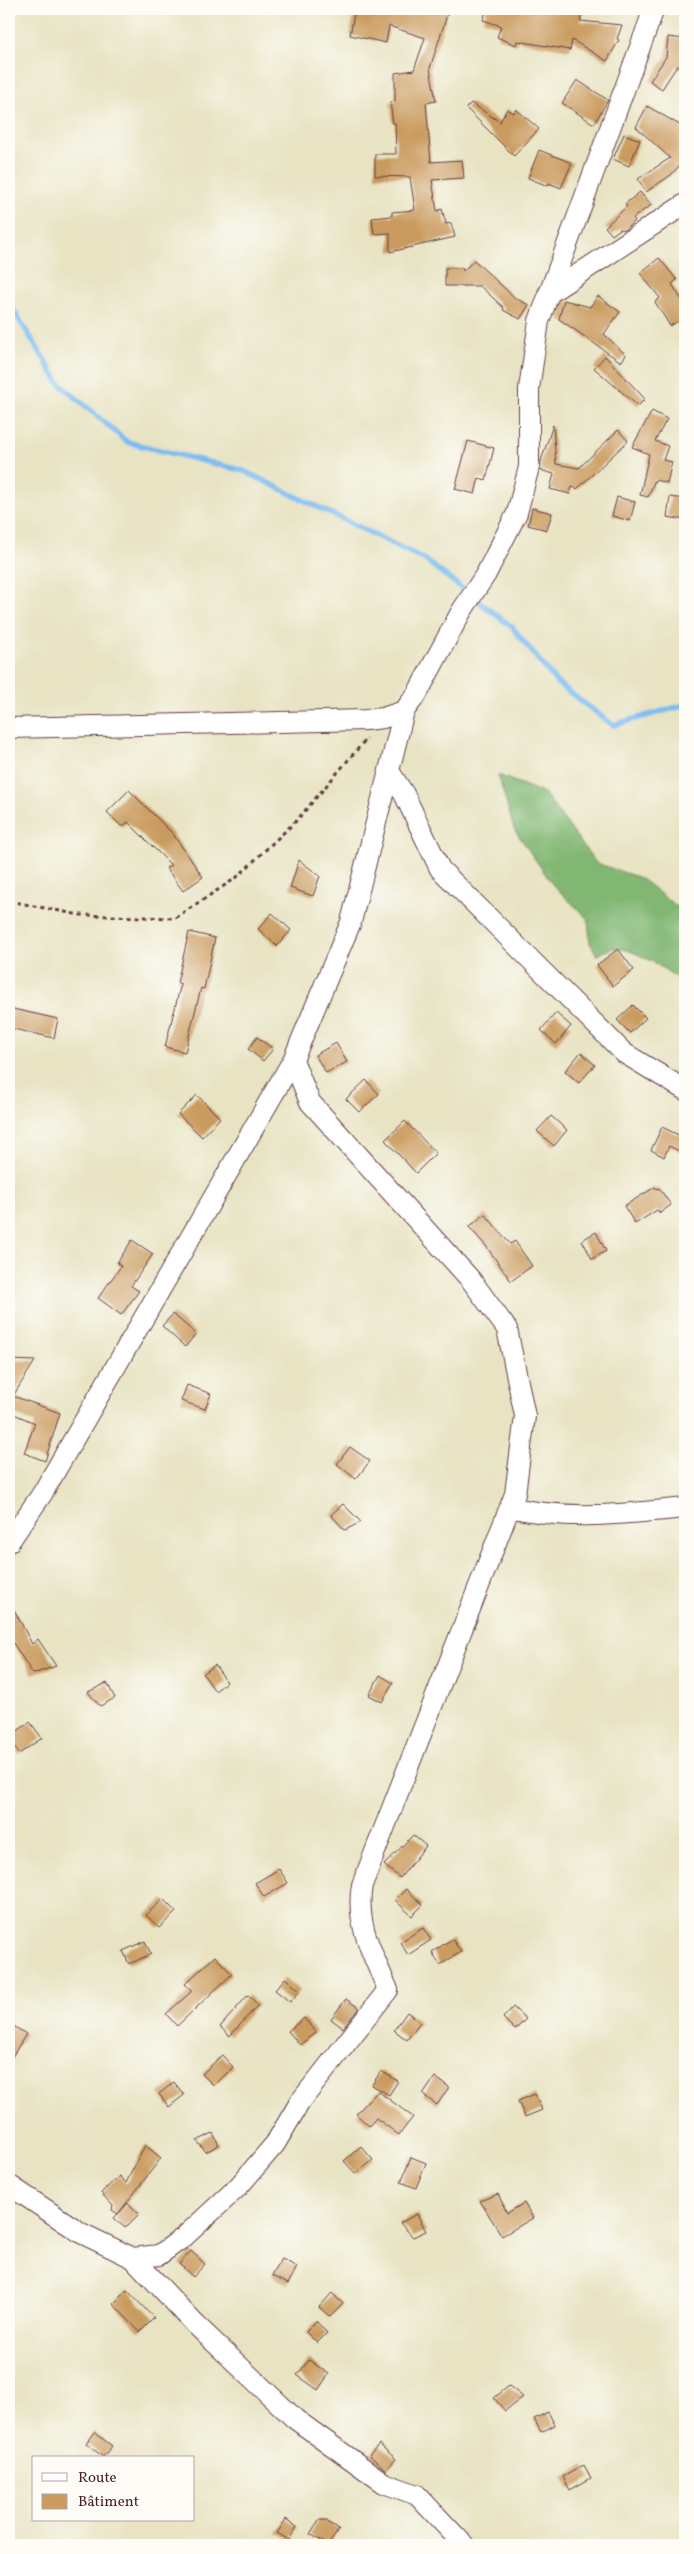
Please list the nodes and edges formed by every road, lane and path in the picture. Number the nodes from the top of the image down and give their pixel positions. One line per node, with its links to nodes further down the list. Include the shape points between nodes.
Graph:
1 (654, 9): 3 (street)
2 (685, 204): 3 (street)
3 (548, 294): 4 (street, via 538,321 528,389 530,466 517,513 486,574)
4 (404, 711): 5 (street); 7 (street)
5 (383, 718): 6 (street); 8 (path, via 296,820 243,872 175,918 80,915)
6 (9, 728)
7 (389, 771): 9 (street, via 351,922); 10 (street, via 404,794 440,870 624,1053)
8 (9, 901)
9 (293, 1060): 11 (street, via 310,1102 471,1280 507,1329 525,1416 515,1494); 13 (street, via 42,1494)
10 (685, 1090)
11 (510, 1507): 12 (street, via 536,1514 610,1515); 15 (street, via 362,1885 358,1903 360,1922 388,1990 300,2102 274,2144 238,2187 159,2255)
12 (685, 1508)
13 (9, 1542)
14 (9, 2185): 15 (street, via 81,2233)
15 (133, 2258): 16 (street, via 195,2324 295,2419 384,2483 417,2495)
16 (464, 2545)

